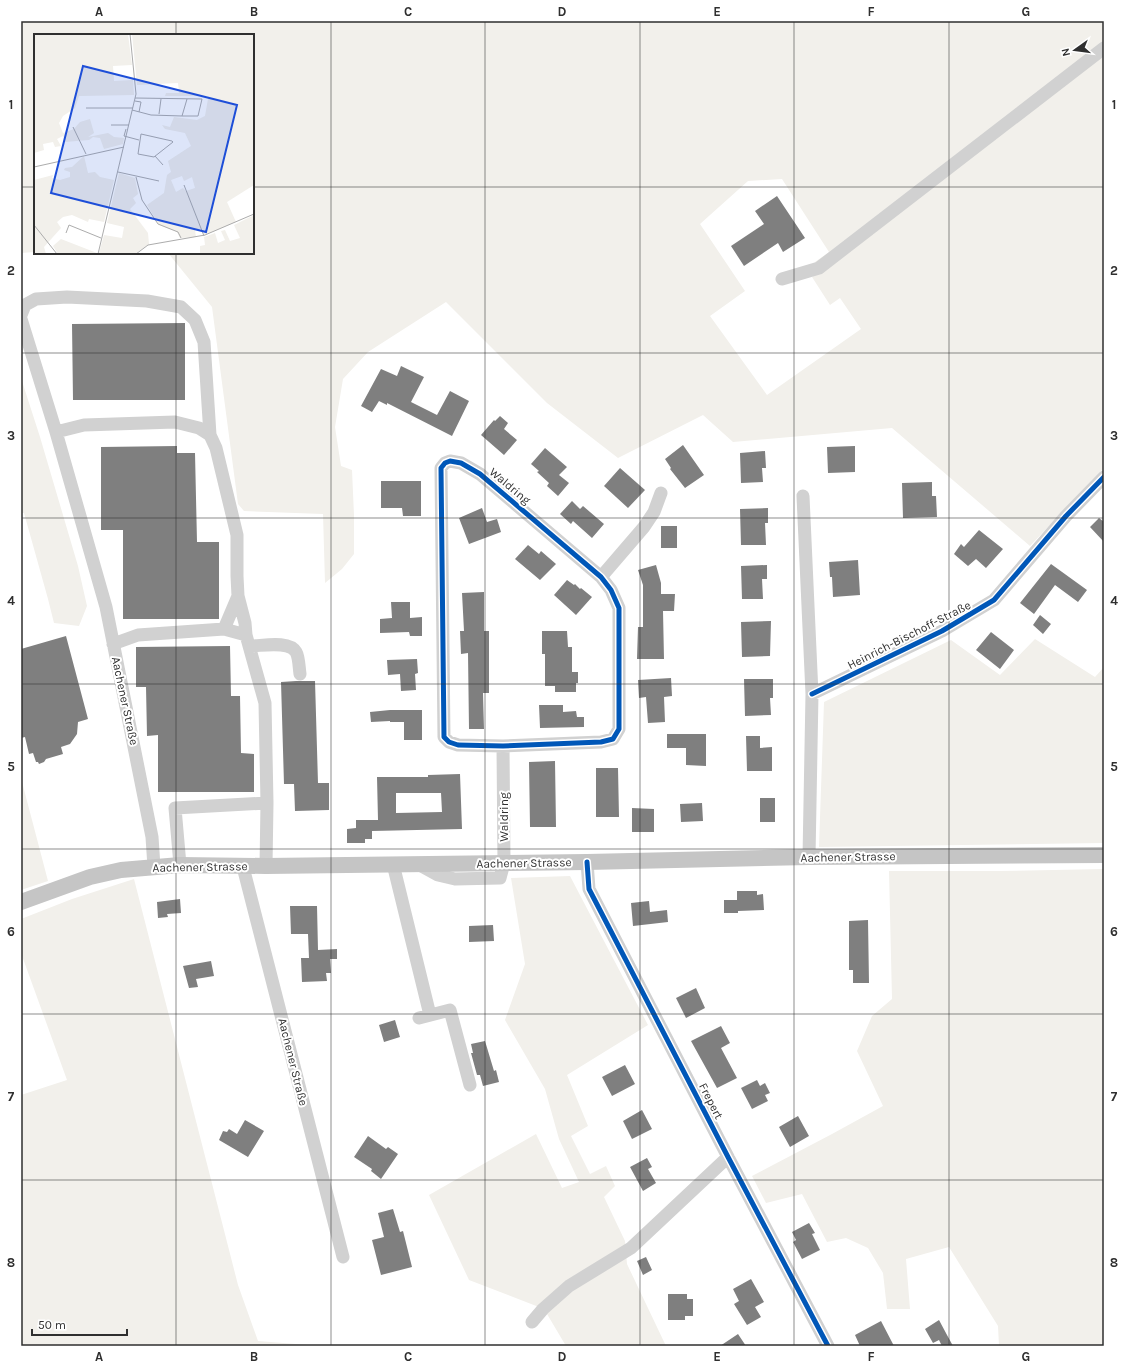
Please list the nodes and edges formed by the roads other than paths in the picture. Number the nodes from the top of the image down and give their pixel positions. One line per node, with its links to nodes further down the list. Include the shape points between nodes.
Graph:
1 (1104, 48): 2 (street, via 819,268)
2 (782, 279)
3 (21, 315): 6 (street, via 25,305 36,299 67,297 147,301 181,307 196,320 204,342)
4 (21, 319): 5 (street)
5 (56, 432): 6 (street, via 84,425 175,422); 14 (street, via 106,607)
6 (210, 434): 11 (street, via 216,448 237,535)
7 (1104, 477): 16 (street, Heinrich-Bischoff-Straße, via 1066,516 994,600 942,631)
8 (661, 493): 10 (street, via 654,512 644,527)
9 (802, 496): 16 (street)
10 (601, 577): 17 (street, Waldring, via 611,590 619,608 619,730 613,739 601,742); 17 (street, Waldring, via 480,474 461,463 450,461 441,468 444,737 458,745)
11 (238, 596): 12 (street); 13 (street)
12 (224, 629): 13 (street, Aachener Straße); 14 (street, Aachener Straße, via 138,635)
13 (248, 641): 15 (street, Aachener Straße, via 292,647 297,653); 18 (street, via 266,703)
14 (113, 644): 26 (street, Aachener Straße, via 152,837)
15 (300, 674)
16 (812, 694): 20 (street)
17 (504, 746): 22 (street, Waldring)
18 (267, 803): 24 (street, via 175,808); 25 (street)
19 (1104, 855): 20 (main road, Aachener Strasse)
20 (809, 857): 21 (main road, Aachener Strasse)
21 (587, 862): 22 (main road, Aachener Strasse); 30 (street, Frepert, via 589,889)
22 (504, 863): 23 (main road, Aachener Strasse)
23 (393, 864): 25 (main road, Aachener Strasse); 29 (street, via 424,1016 450,1010)
24 (180, 865): 26 (main road, Aachener Strasse); 27 (main road, Aachener Strasse)
25 (266, 866): 27 (main road, Aachener Strasse)
26 (154, 867): 28 (main road, Aachener Strasse, via 121,870 90,877)
27 (243, 867): 31 (street, Aachener Straße)
28 (21, 902)
29 (470, 1085)
30 (728, 1157): 32 (street, via 631,1248 569,1286); 33 (street, Frepert)
31 (343, 1257)
32 (532, 1322)
33 (828, 1346)

